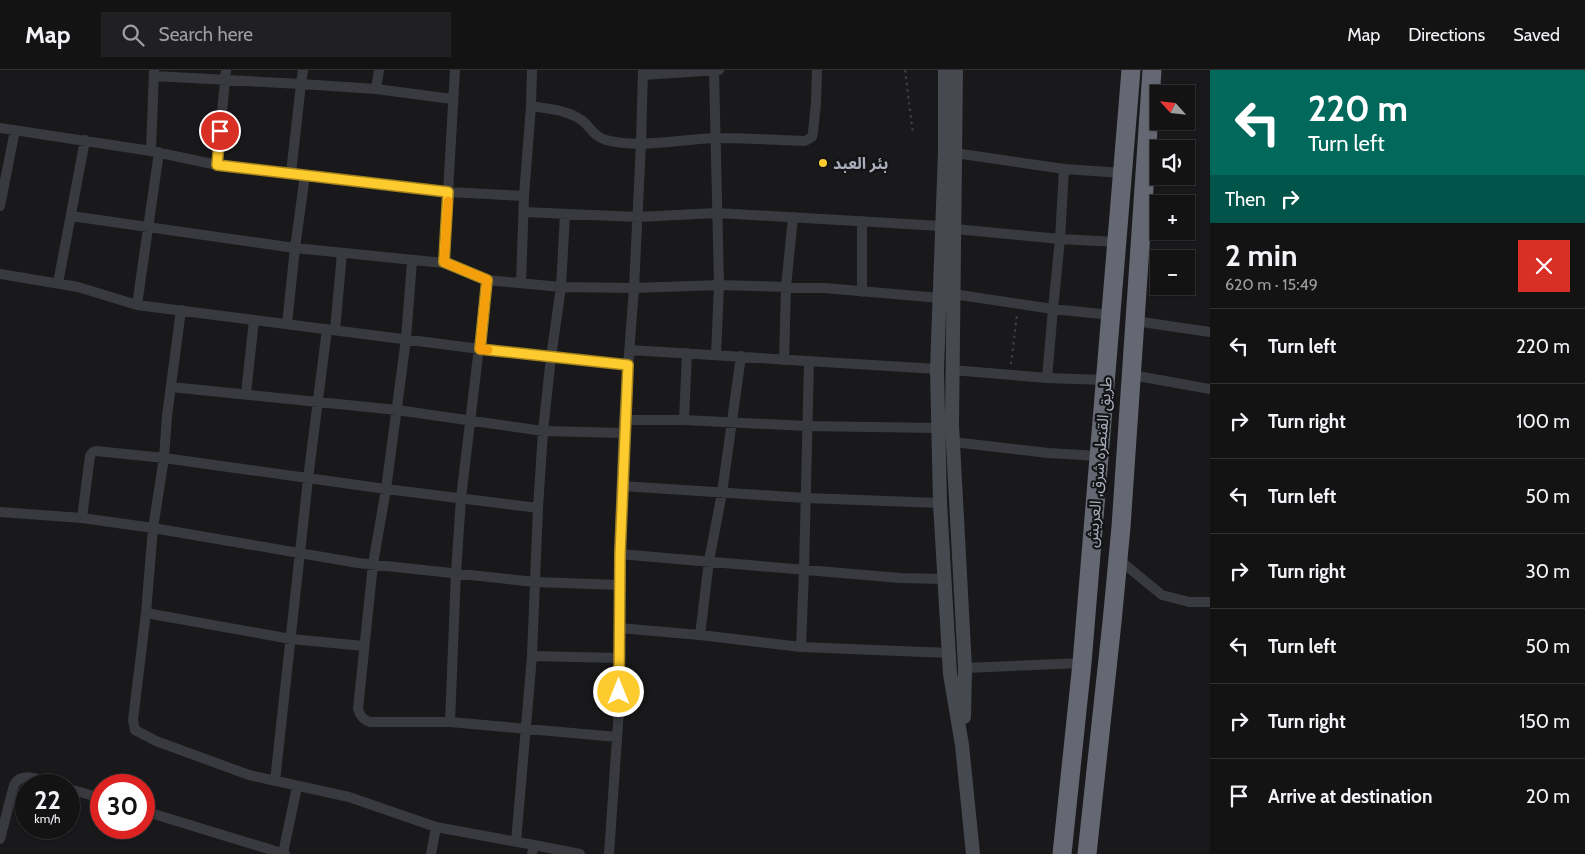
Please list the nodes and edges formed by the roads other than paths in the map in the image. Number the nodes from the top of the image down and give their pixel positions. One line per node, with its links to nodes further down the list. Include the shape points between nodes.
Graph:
1 (226, 70): 15 (street)
2 (302, 70): 16 (street)
3 (378, 70): 17 (street)
4 (455, 70): 18 (street)
5 (532, 70): 19 (street)
6 (714, 70): 7 (street); 13 (street); 22 (street)
7 (720, 70)
8 (817, 70): 22 (street, via 813,132 809,140)
9 (945, 70): 26 (main road)
10 (956, 70): 26 (main road)
11 (1131, 70): 30 (highway, طريق القنطره شرق, العريش)
12 (1152, 70): 66 (highway, طريق القنطره شرق, العريش)
13 (643, 72): 24 (street)
14 (154, 73): 15 (street); 25 (street)
15 (225, 81): 16 (street); 27 (street)
16 (301, 84): 17 (street); 29 (street)
17 (376, 89): 18 (street)
18 (452, 99): 32 (street)
19 (531, 106): 24 (street, via 575,116 606,140); 33 (street)
20 (0, 128): 21 (street)
21 (15, 130): 23 (street); 34 (street)
22 (716, 138): 24 (street); 36 (street)
23 (85, 140): 25 (street); 38 (street)
24 (641, 144): 39 (street)
25 (155, 152): 27 (street); 43 (street)
26 (950, 152): 28 (street); 42 (main road); 44 (main road)
27 (217, 165): 29 (street)
28 (1064, 169): 30 (street); 45 (street)
29 (291, 173): 31 (street)
30 (1123, 173): 46 (highway, طريق القنطره شرق, العريش)
31 (305, 175): 32 (street); 47 (street)
32 (448, 192): 33 (street); 50 (street)
33 (524, 196): 35 (street)
34 (0, 206)
35 (524, 212): 37 (street); 54 (street)
36 (717, 213): 39 (street); 40 (street); 55 (street)
37 (565, 214): 39 (street); 56 (street)
38 (71, 216): 43 (street); 53 (street)
39 (638, 217): 58 (street)
40 (792, 217): 41 (street); 57 (street)
41 (862, 221): 42 (street); 59 (street)
42 (941, 226): 60 (main road)
43 (148, 227): 47 (street); 61 (street)
44 (955, 229): 45 (street); 60 (main road)
45 (1060, 239): 46 (street); 62 (street)
46 (1117, 242): 64 (highway, طريق القنطره شرق, العريش)
47 (295, 248): 48 (street); 67 (street)
48 (342, 253): 49 (street); 68 (street)
49 (412, 261): 50 (street); 70 (street)
50 (444, 262): 52 (street)
51 (0, 274): 53 (street)
52 (487, 280): 54 (street); 71 (street)
53 (58, 283): 61 (street)
54 (521, 283): 56 (street)
55 (719, 285): 57 (street); 58 (street); 74 (street)
56 (560, 287): 58 (street); 76 (street)
57 (786, 287): 59 (street); 77 (street)
58 (634, 288): 72 (street)
59 (862, 292): 60 (street)
60 (947, 296): 62 (street); 80 (main road); 81 (main road)
61 (137, 304): 63 (street)
62 (1053, 309): 64 (street); 83 (street)
63 (181, 310): 65 (street); 85 (street)
64 (1111, 315): 84 (highway, طريق القنطره شرق, العريش)
65 (254, 320): 67 (street); 87 (street)
66 (1136, 321): 69 (street); 82 (highway, طريق القنطره شرق, العريش)
67 (287, 324): 68 (street)
68 (331, 330): 70 (street); 88 (street)
69 (1210, 332)
70 (406, 339): 71 (street); 89 (street)
71 (480, 349): 76 (street); 90 (street)
72 (630, 350): 73 (street); 79 (street)
73 (687, 354): 74 (street); 92 (street)
74 (716, 354): 75 (street)
75 (741, 356): 77 (street); 93 (street)
76 (551, 357): 79 (street); 96 (street)
77 (784, 360): 78 (street)
78 (809, 361): 80 (street); 94 (street)
79 (628, 365): 91 (street)
80 (937, 369): 95 (main road)
81 (952, 370): 83 (street); 98 (main road)
82 (1132, 375): 86 (street); 114 (highway, طريق القنطره شرق, العريش)
83 (1047, 378): 84 (street)
84 (1106, 380): 99 (highway, طريق القنطره شرق, العريش)
85 (172, 387): 87 (street); 100 (street)
86 (1210, 389)
87 (246, 394): 88 (street)
88 (317, 402): 89 (street); 101 (street)
89 (396, 410): 90 (street); 103 (street)
90 (470, 420): 96 (street); 105 (street)
91 (624, 420): 92 (street); 97 (street)
92 (684, 420): 93 (street)
93 (732, 422): 94 (street); 104 (street)
94 (806, 426): 95 (street); 106 (street)
95 (938, 428): 107 (main road)
96 (543, 431): 97 (street); 108 (street)
97 (624, 433): 102 (street)
98 (952, 442): 99 (street); 135 (main road)
99 (1099, 456): 119 (highway, طريق القنطره شرق, العريش)
100 (164, 458): 101 (street); 110 (street, via 93,452); 111 (street)
101 (308, 479): 103 (street); 112 (street)
102 (622, 486): 104 (street); 113 (street)
103 (386, 489): 105 (street); 116 (street)
104 (722, 493): 106 (street); 115 (street)
105 (461, 498): 108 (street); 118 (street)
106 (806, 498): 107 (street); 117 (street)
107 (940, 504): 120 (main road)
108 (538, 508): 122 (street)
109 (0, 512): 110 (street)
110 (82, 518): 111 (street)
111 (153, 528): 112 (street); 125 (street)
112 (300, 553): 116 (street); 128 (street)
113 (620, 554): 115 (street); 123 (street)
114 (1118, 559): 121 (highway, طريق القنطره شرق, العريش); 124 (street, via 1162,595 1190,602)
115 (709, 560): 117 (street); 127 (street)
116 (373, 564): 118 (street); 129 (street)
117 (804, 570): 120 (street); 130 (street)
118 (456, 573): 122 (street); 136 (street)
119 (1089, 577): 121 (highway); 134 (highway, طريق القنطره شرق, العريش)
120 (944, 579): 131 (main road)
121 (1116, 579): 154 (highway, طريق القنطره شرق, العريش)
122 (535, 582): 123 (street); 132 (street)
123 (620, 585): 126 (street)
124 (1210, 602)
125 (146, 612): 128 (street); 140 (street, via 133,720 135,730 222,766)
126 (619, 628): 127 (street); 133 (street)
127 (700, 634): 130 (street)
128 (291, 638): 129 (street); 140 (street)
129 (364, 646): 136 (street, via 358,709 365,721)
130 (800, 646): 131 (street)
131 (949, 653): 139 (main road)
132 (532, 656): 133 (street); 137 (street)
133 (619, 658): 138 (street)
134 (1082, 663): 135 (street); 153 (highway, طريق القنطره شرق, العريش)
135 (965, 668): 139 (main road)
136 (450, 722): 137 (street)
137 (525, 729): 138 (street); 146 (street)
138 (617, 737): 151 (street)
139 (962, 745): 152 (main road)
140 (275, 781): 142 (street)
141 (15, 784): 145 (street)
142 (298, 787): 144 (street, via 356,799); 148 (street)
143 (155, 814): 148 (street)
144 (436, 827): 146 (street); 149 (street)
145 (0, 839)
146 (516, 842): 147 (street)
147 (533, 850): 150 (street)
148 (284, 854)
149 (431, 854)
150 (580, 854)
151 (609, 854)
152 (973, 854)
153 (1062, 854)
154 (1087, 854)

